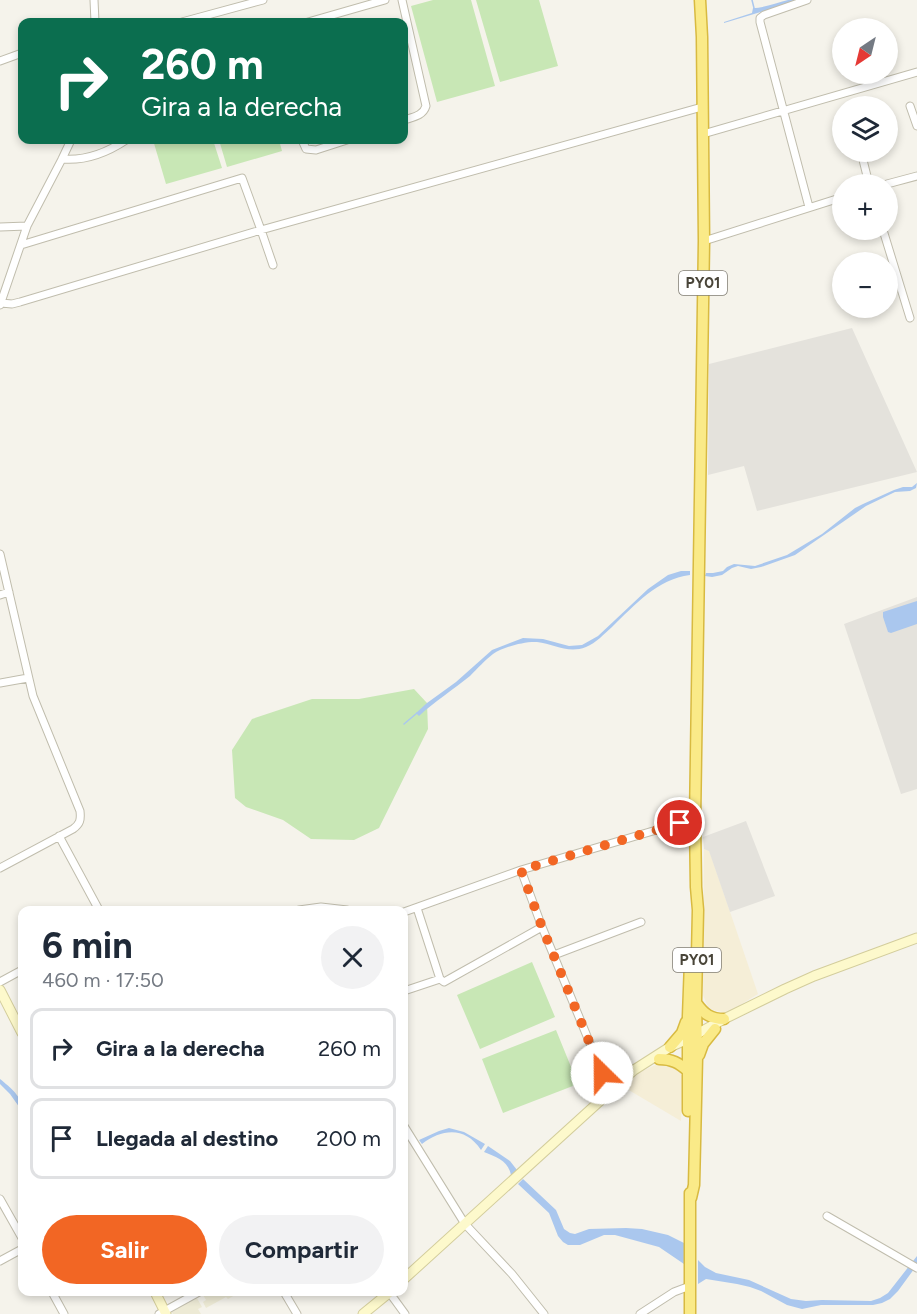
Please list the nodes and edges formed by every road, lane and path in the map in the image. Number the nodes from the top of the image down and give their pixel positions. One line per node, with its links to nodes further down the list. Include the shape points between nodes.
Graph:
1 (94, 0): 7 (street)
2 (262, 0): 8 (street)
3 (385, 0): 9 (street)
4 (402, 0): 10 (street)
5 (700, 0): 16 (highway, PY01)
6 (807, 0): 17 (street, via 760,18)
7 (95, 18)
8 (197, 18)
9 (322, 18)
10 (406, 18)
11 (408, 26): 18 (street, via 426,106 421,114)
12 (18, 54): 13 (street)
13 (0, 61)
14 (917, 72): 17 (street)
15 (910, 106): 19 (street)
16 (702, 108): 20 (highway, PY01); 32 (street)
17 (783, 111): 20 (street); 29 (street)
18 (408, 119)
19 (917, 126)
20 (704, 134): 34 (highway, PY01)
21 (69, 144): 25 (street)
22 (119, 144): 25 (street, via 93,156)
23 (304, 144): 24 (street, via 313,150)
24 (333, 144)
25 (62, 159): 30 (street)
26 (917, 176): 27 (street)
27 (898, 181)
28 (832, 200): 29 (street)
29 (809, 207): 34 (street)
30 (27, 226): 31 (street); 35 (street)
31 (0, 227)
32 (261, 230): 35 (street, via 242,178); 36 (street); 37 (street, via 20,302)
33 (886, 240): 38 (street)
34 (704, 241): 44 (highway, PY01)
35 (21, 245): 37 (street)
36 (273, 265)
37 (0, 304)
38 (910, 318)
39 (0, 554): 40 (street)
40 (9, 592): 41 (street); 42 (street)
41 (0, 595)
42 (28, 678): 43 (street); 45 (street, via 80,811 78,825)
43 (0, 683)
44 (695, 820): 47 (street); 48 (highway, PY01)
45 (59, 836): 46 (street); 49 (street)
46 (0, 868)
47 (521, 870): 50 (street); 53 (street)
48 (696, 887): 62 (highway, PY01); 63 (highway, PY01)
49 (97, 906)
50 (417, 908): 51 (street); 57 (street)
51 (408, 911)
52 (641, 922): 55 (street)
53 (542, 927): 55 (street); 57 (street, via 444,982)
54 (917, 938): 61 (main road, via 814,976)
55 (554, 955): 73 (street)
56 (18, 972): 58 (street)
57 (440, 979): 60 (street)
58 (0, 982)
59 (0, 990): 65 (main road)
60 (408, 990)
61 (768, 998): 64 (main road); 66 (main road)
62 (697, 1003): 64 (highway, via 710,1017); 67 (highway, PY01)
63 (688, 1016): 67 (highway, PY01); 68 (highway, via 682,1033)
64 (723, 1019): 67 (main road)
65 (18, 1025)
66 (715, 1029): 67 (main road); 69 (highway)
67 (693, 1039): 68 (main road); 69 (highway, PY01); 70 (main road); 71 (highway, PY01)
68 (670, 1047): 72 (main road)
69 (697, 1058): 75 (highway, PY01)
70 (659, 1059): 71 (highway, via 672,1060); 72 (main road)
71 (688, 1071): 75 (highway, PY01)
72 (628, 1077): 73 (main road)
73 (610, 1092): 78 (main road)
74 (408, 1132): 78 (street)
75 (691, 1198): 84 (highway, PY01)
76 (0, 1199): 79 (street)
77 (827, 1216): 82 (street)
78 (465, 1224): 83 (main road); 96 (street)
79 (18, 1231)
80 (18, 1251): 81 (street)
81 (0, 1261)
82 (914, 1266)
83 (408, 1275)
84 (690, 1285): 97 (street); 98 (highway, PY01)
85 (54, 1296): 92 (street)
86 (157, 1296): 91 (main road)
87 (192, 1296): 91 (street)
88 (286, 1296): 93 (street)
89 (384, 1296): 94 (main road)
90 (392, 1296): 95 (street)
91 (163, 1313)
92 (64, 1314)
93 (297, 1314)
94 (363, 1314)
95 (405, 1314)
96 (544, 1314)
97 (640, 1314)
98 (690, 1314)

